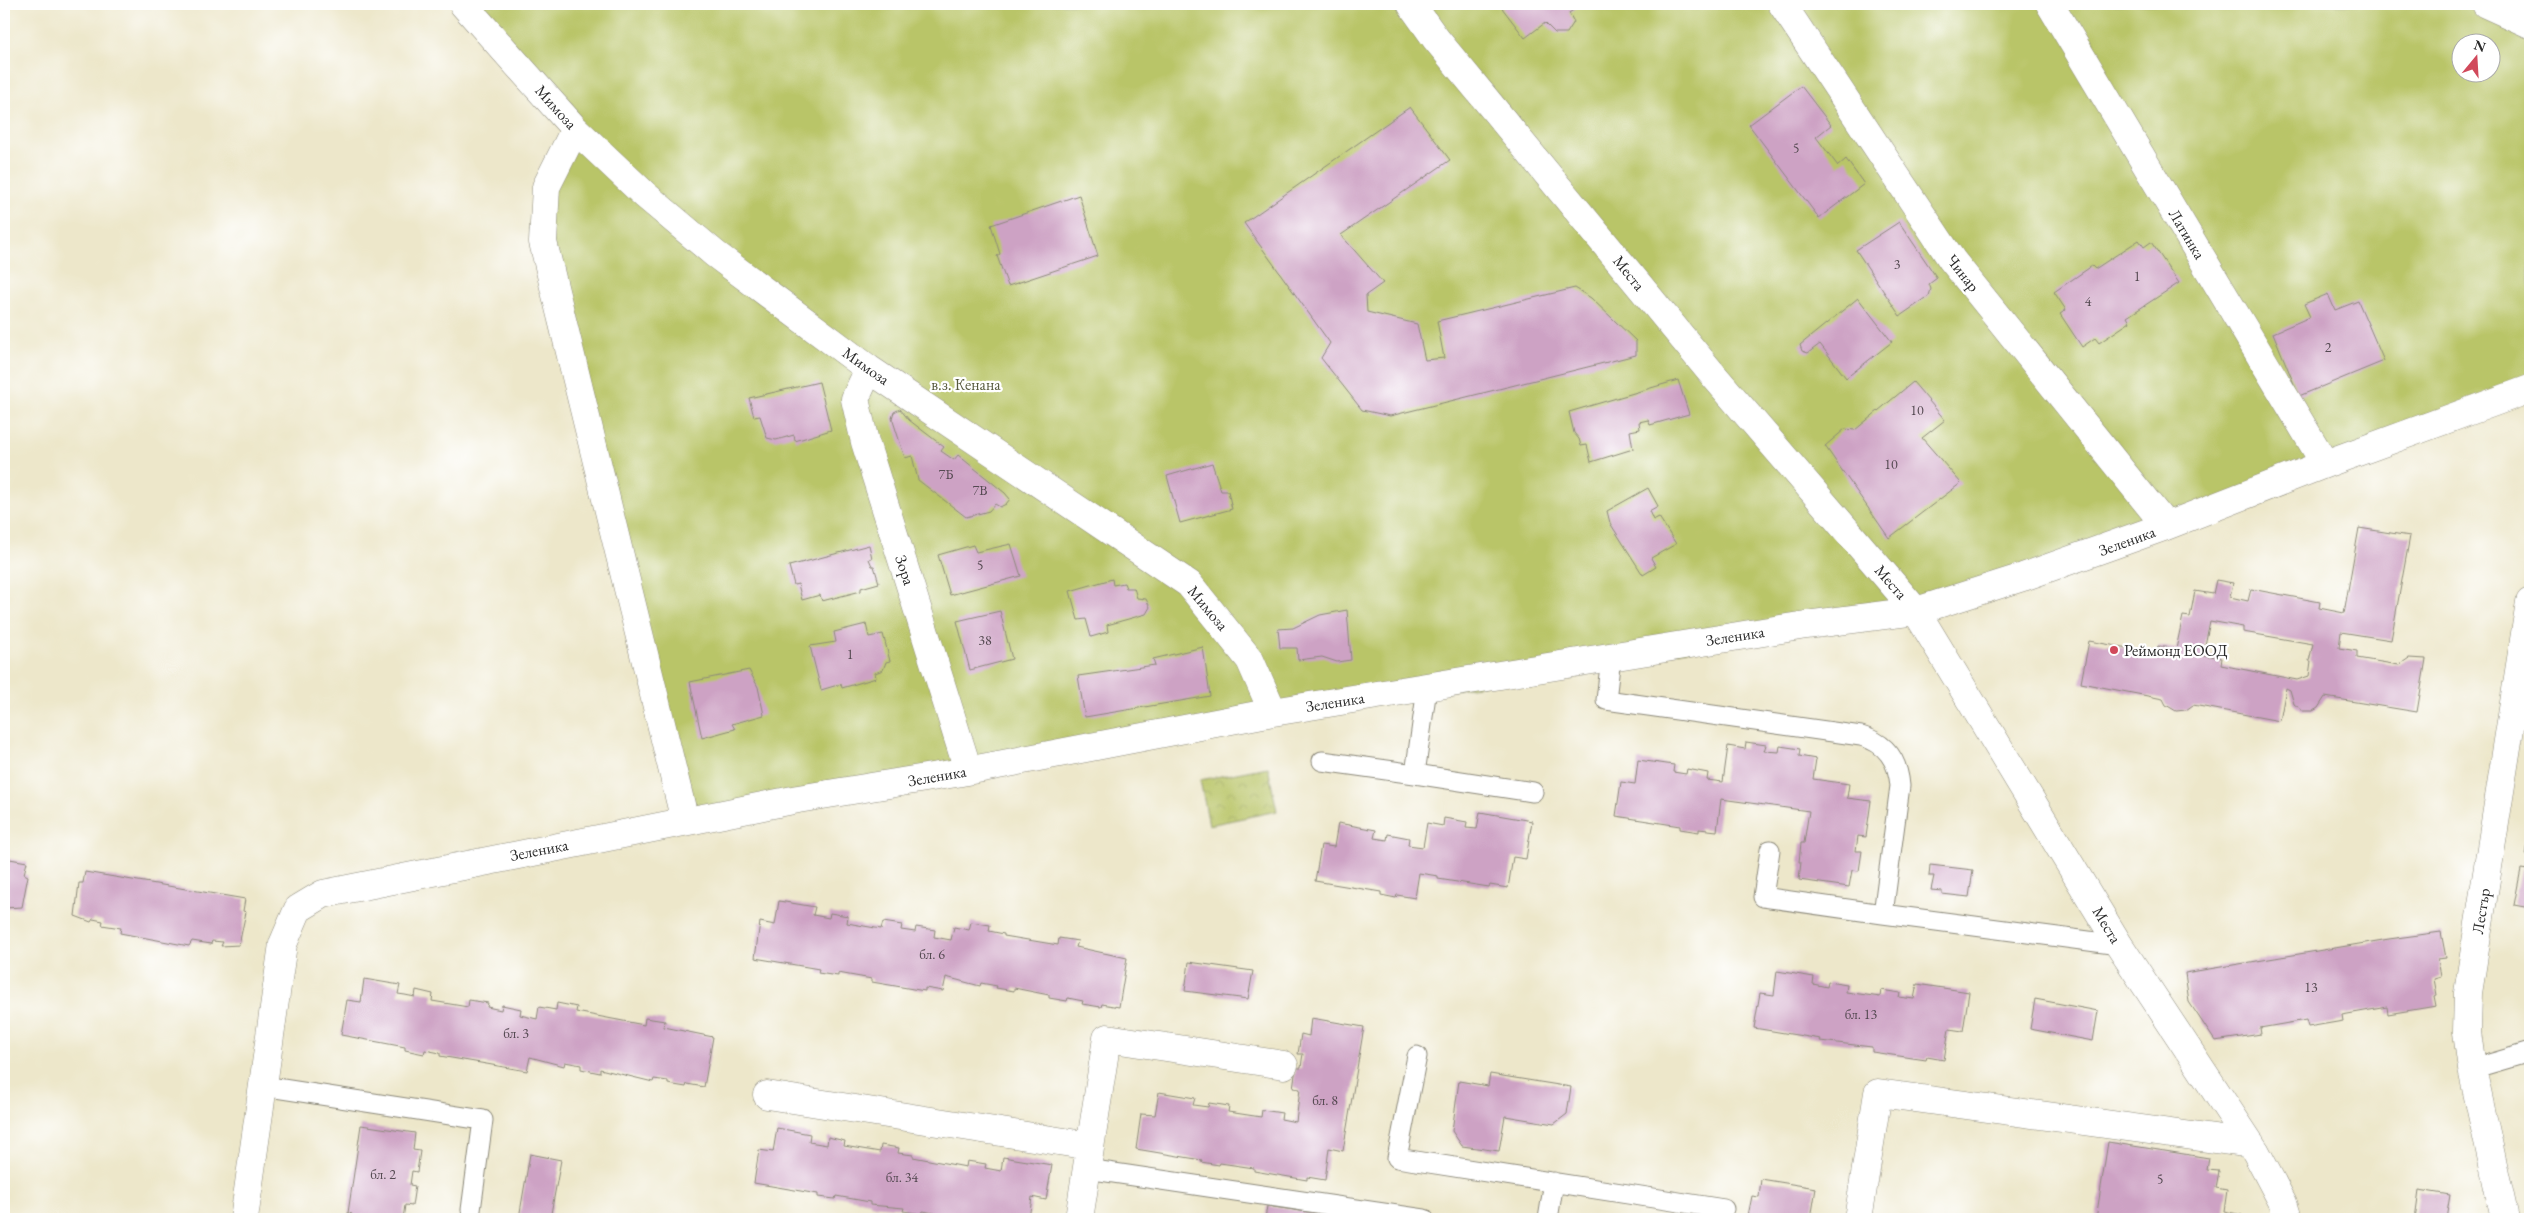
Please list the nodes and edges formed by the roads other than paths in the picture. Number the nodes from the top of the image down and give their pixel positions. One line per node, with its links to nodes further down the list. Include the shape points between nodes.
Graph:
1 (463, 4): 7 (street, Мимоза)
2 (1411, 4): 13 (street, Места, via 1709,370)
3 (1782, 4): 11 (street, Чинар, via 1952,260)
4 (2050, 4): 10 (street, Латинка)
5 (2487, 4): 6 (street)
6 (2530, 24)
7 (574, 129): 8 (street, Мимоза, via 645,196 715,254); 22 (street, via 546,187 542,242)
8 (869, 369): 16 (street, Мимоза, via 1189,584 1250,660); 19 (street, Зора, via 855,399 864,442)
9 (2530, 389): 10 (street, Зеленика)
10 (2325, 464): 11 (street, Зеленика)
11 (2166, 526): 13 (street, Зеленика)
12 (2530, 602): 17 (street, Лестър)
13 (1916, 611): 14 (street, Зеленика, via 1806,625); 25 (street, Места)
14 (1611, 657): 15 (street, Зеленика); 24 (lane, via 1606,700 1861,736 1873,739 1887,750 1898,767 1900,786)
15 (1427, 688): 16 (street, Зеленика); 20 (lane)
16 (1273, 712): 19 (street, Зеленика)
17 (2520, 736): 29 (street, Лестър, via 2468,993 2467,1032)
18 (1322, 761): 20 (lane)
19 (968, 770): 22 (street, Зеленика)
20 (1415, 774): 21 (lane)
21 (1533, 792)
22 (685, 821): 30 (street, Зеленика, via 323,894 298,909 283,944)
23 (1770, 850): 24 (lane, via 1763,897)
24 (1883, 914): 25 (lane)
25 (2119, 945): 32 (street, Места)
26 (2530, 1052): 29 (lane)
27 (1417, 1056): 34 (lane, via 1397,1158)
28 (1284, 1065): 33 (street, via 1107,1038)
29 (2472, 1069): 43 (street, Лестър)
30 (263, 1086): 36 (lane, via 483,1120); 37 (street, Зеленика)
31 (767, 1095): 33 (street)
32 (2251, 1144): 41 (street, via 1878,1093); 42 (street, Места, via 2283,1203)
33 (1088, 1158): 38 (street); 39 (lane)
34 (1554, 1182): 35 (lane); 40 (lane)
35 (1724, 1209)
36 (471, 1210)
37 (244, 1219)
38 (1080, 1219)
39 (1424, 1219)
40 (1548, 1219)
41 (1858, 1219)
42 (2288, 1219)
43 (2505, 1219)

